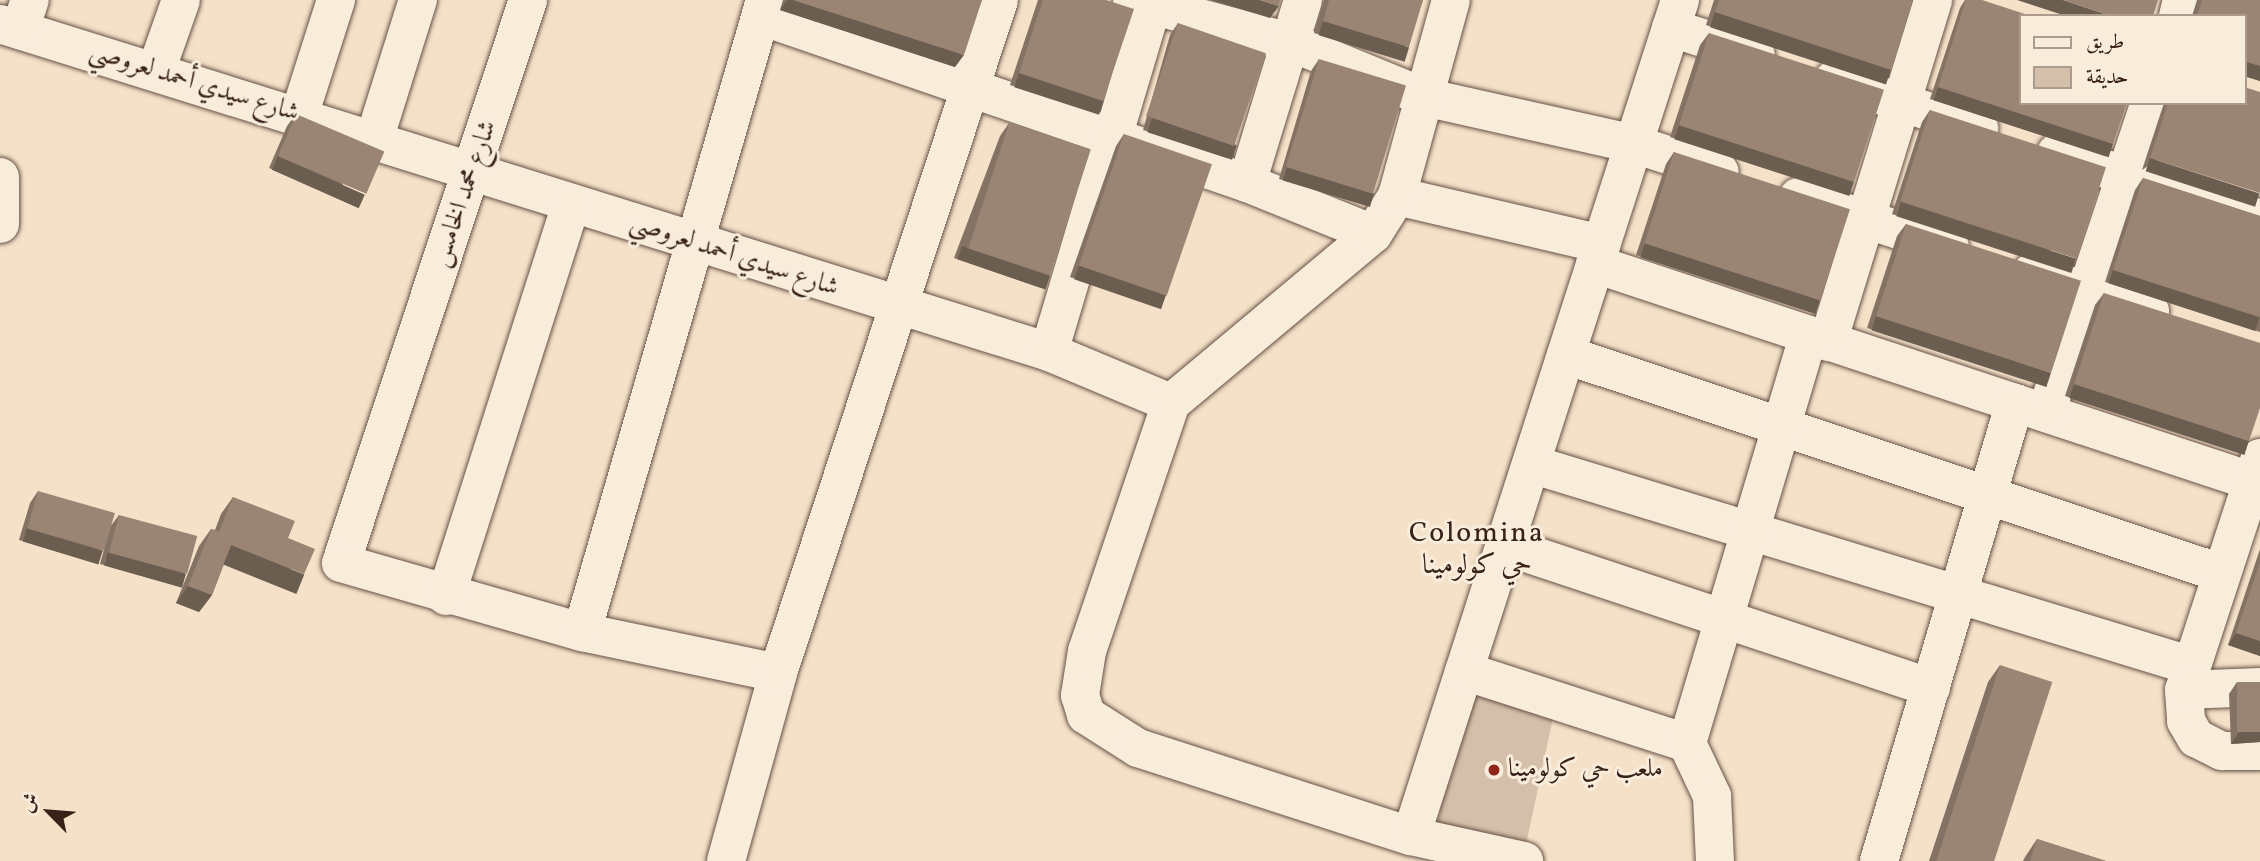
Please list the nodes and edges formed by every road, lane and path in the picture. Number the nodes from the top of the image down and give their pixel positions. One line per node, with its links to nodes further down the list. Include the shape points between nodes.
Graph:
1 (181, 0): 14 (street)
2 (336, 0): 19 (street)
3 (418, 0): 21 (street)
4 (528, 0): 23 (street, شارع محمد الخامس)
5 (999, 0): 15 (street)
6 (1303, 0): 13 (street)
7 (1451, 0): 16 (street)
8 (1933, 0): 17 (street)
9 (1146, 2): 13 (street); 20 (street)
10 (763, 8): 15 (street); 33 (street)
11 (1676, 14): 17 (street, via 1793,67); 22 (street)
12 (17, 18): 14 (street, شارع سيدي أحمد لعروصي)
13 (1290, 42): 16 (street); 26 (street)
14 (156, 71): 19 (street, شارع سيدي أحمد لعروصي)
15 (968, 86): 20 (street); 36 (street)
16 (1424, 97): 22 (street); 27 (street)
17 (1902, 102): 25 (street); 29 (street)
18 (2149, 105): 25 (street)
19 (299, 116): 21 (street, شارع سيدي أحمد لعروصي)
20 (1109, 139): 26 (street); 39 (street)
21 (374, 140): 23 (street, شارع سيدي أحمد لعروصي)
22 (1634, 144): 29 (street); 34 (street)
23 (472, 174): 28 (street, شارع سيدي أحمد لعروصي); 51 (street, شارع محمد الخامس, via 341,562)
24 (0, 177): 31 (street)
25 (2126, 177): 30 (street); 35 (street)
26 (1247, 183): 32 (street)
27 (1396, 196): 32 (street); 34 (street)
28 (571, 204): 33 (street, شارع سيدي أحمد لعروصي); 51 (street)
29 (1865, 219): 35 (street); 38 (street)
30 (2260, 219)
31 (0, 223)
32 (1373, 234): 41 (street)
33 (697, 244): 36 (street, شارع سيدي أحمد لعروصي); 53 (street)
34 (1598, 254): 38 (street); 40 (street)
35 (2089, 292): 37 (street); 42 (street)
36 (902, 310): 39 (street, شارع سيدي أحمد لعروصي); 55 (street)
37 (2181, 321)
38 (1818, 338): 42 (street); 43 (street)
39 (1049, 352): 41 (street, شارع سيدي أحمد لعروصي)
40 (1566, 355): 43 (street); 44 (street)
41 (1171, 403): 61 (street, via 1087,651 1080,695 1086,715 1138,748)
42 (2031, 408): 45 (street); 46 (street)
43 (1781, 427): 46 (street); 47 (street)
44 (1531, 464): 47 (street); 48 (street)
45 (2255, 469): 49 (street)
46 (1988, 496): 49 (street); 50 (street)
47 (1750, 531): 50 (street); 52 (street)
48 (1505, 546): 52 (street); 54 (street)
49 (2218, 572): 56 (street)
50 (1958, 595): 56 (street); 58 (street)
51 (446, 596): 53 (street)
52 (1724, 619): 58 (street); 59 (street)
53 (582, 632): 55 (street)
54 (1464, 671): 59 (street); 61 (street)
55 (778, 673): 62 (street)
56 (2186, 678): 57 (street); 60 (street, via 2186,721 2196,738 2222,751)
57 (2260, 687)
58 (1931, 688): 65 (street)
59 (1687, 743): 64 (street, via 1712,796)
60 (2260, 751)
61 (1411, 836): 63 (street)
62 (726, 861)
63 (1524, 861)
64 (1715, 861)
65 (1879, 861)

